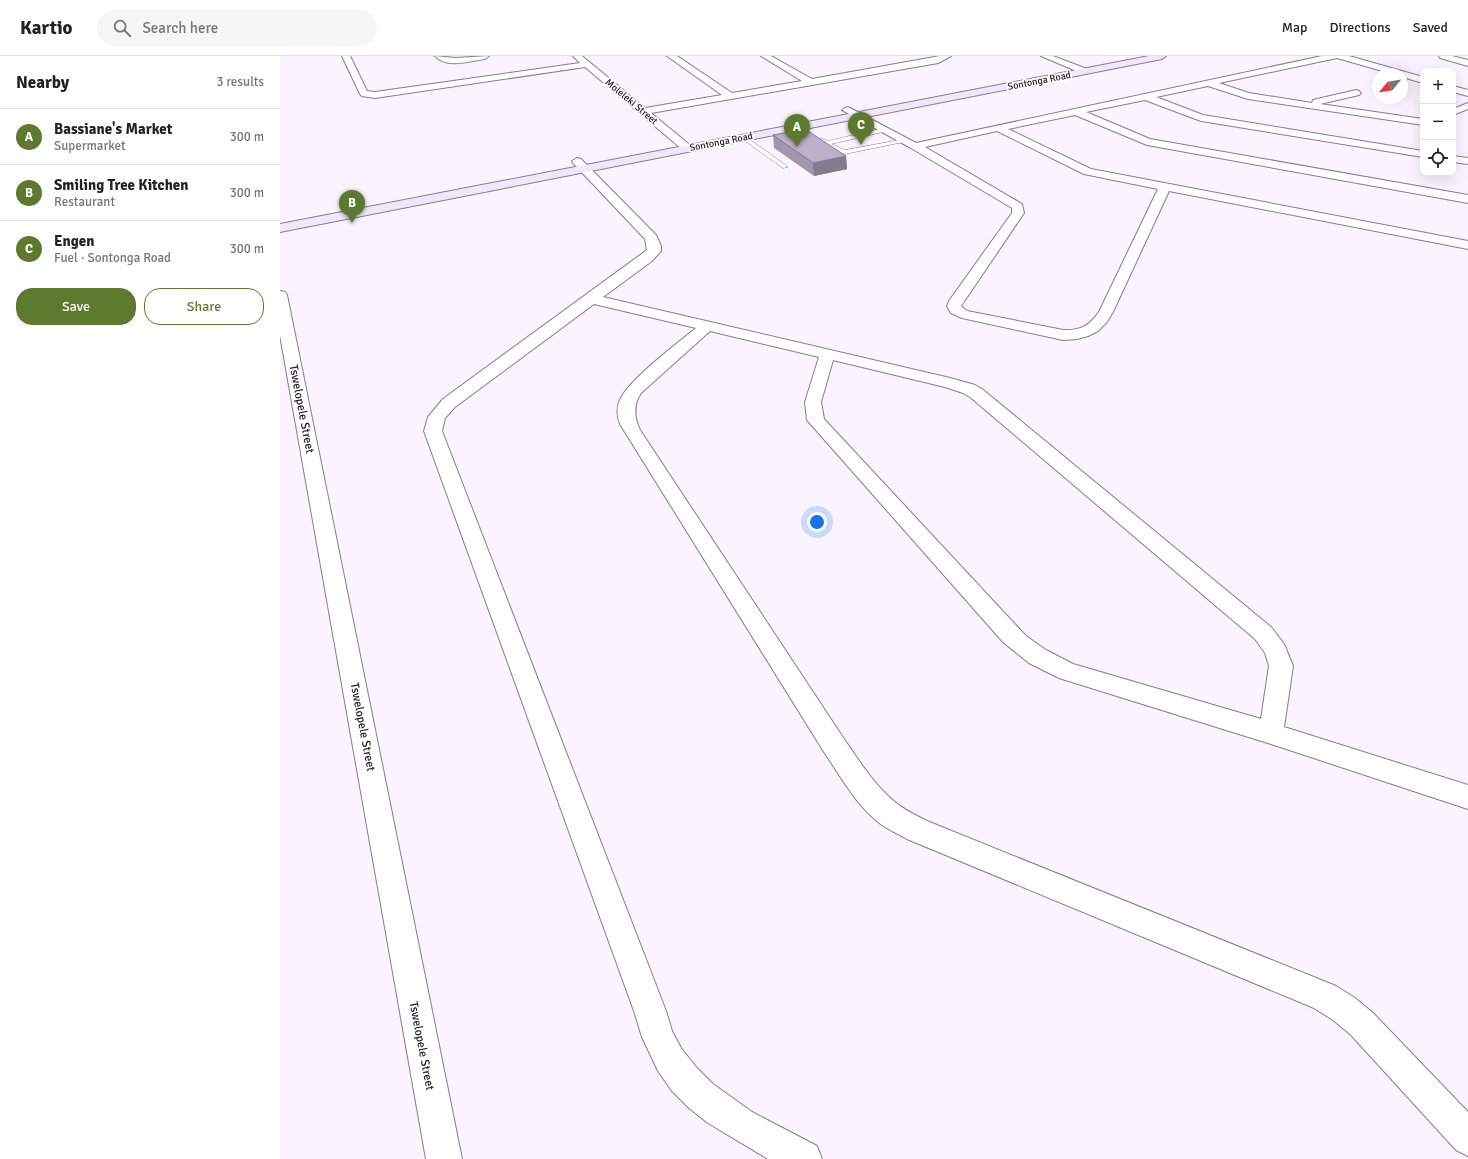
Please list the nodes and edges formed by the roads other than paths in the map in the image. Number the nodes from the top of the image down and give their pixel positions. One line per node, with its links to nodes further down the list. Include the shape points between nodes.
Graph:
1 (346, 56): 16 (street, via 363,92 375,95)
2 (439, 56): 3 (street, via 451,60)
3 (485, 56)
4 (577, 56): 16 (street, Moleleki Street)
5 (671, 56): 26 (street)
6 (765, 56): 21 (street)
7 (947, 56): 18 (street, via 938,60)
8 (1045, 56): 17 (street)
9 (1126, 56): 17 (main road, Sontonga Road)
10 (1162, 56): 19 (main road, Sontonga Road)
11 (1334, 56): 22 (street)
12 (1340, 56): 20 (street)
13 (1443, 56): 15 (street)
14 (871, 62): 18 (street)
15 (1468, 63)
16 (588, 64): 30 (street, Moleleki Street)
17 (1071, 67): 19 (street); 33 (main road, Sontonga Road)
18 (884, 69): 21 (street)
19 (1084, 71): 33 (main road, Sontonga Road)
20 (1420, 79)
21 (810, 82): 26 (street)
22 (1209, 83): 27 (street); 28 (street, via 1248,96)
23 (1456, 90): 25 (street)
24 (1356, 92): 28 (street)
25 (1468, 93)
26 (730, 96): 30 (street)
27 (1144, 96): 31 (street); 44 (street, via 1201,118)
28 (1306, 105): 34 (street)
29 (1468, 106): 32 (street)
30 (644, 111): 43 (street, Moleleki Street)
31 (1075, 111): 36 (street); 50 (street, via 1152,143)
32 (1456, 111)
33 (852, 113): 35 (main road, Sontonga Road); 37 (street); 43 (main road, Sontonga Road)
34 (1420, 122)
35 (798, 126): 38 (lane); 40 (main road, Sontonga Road)
36 (998, 128): 42 (street); 49 (street, via 1088,172)
37 (885, 130): 41 (lane); 42 (street)
38 (809, 133)
39 (815, 136): 41 (lane)
40 (743, 137): 43 (main road, Sontonga Road); 48 (lane)
41 (826, 143): 42 (lane, via 845,152)
42 (910, 143): 49 (street, via 1014,203 1020,209 956,301 956,310 977,318 1063,335 1083,333 1098,325)
43 (683, 145): 47 (main road, Sontonga Road)
44 (1420, 154)
45 (1456, 159): 46 (street)
46 (1468, 161)
47 (580, 165): 51 (main road, Sontonga Road); 52 (main road, Sontonga Road); 55 (street, via 648,234 654,246 654,251 647,258)
48 (785, 167)
49 (1166, 187): 53 (street)
50 (1468, 199)
51 (280, 218)
52 (280, 228)
53 (1468, 245)
54 (280, 295): 61 (street, Tswelopele Street)
55 (592, 299): 56 (street); 62 (street, via 449,403 436,418 433,431 658,1037 671,1061 709,1104)
56 (706, 327): 57 (street); 60 (street, via 635,390 625,407 626,420 833,744 863,787 880,806 917,830 1325,997 1362,1024)
57 (827, 355): 58 (street, via 956,384 976,393 1263,633 1276,650 1281,666); 58 (street, via 814,402 816,420 1022,647 1067,671)
58 (1271, 733): 59 (street)
59 (1468, 797)
60 (1468, 1138)
61 (444, 1159)
62 (804, 1159)

